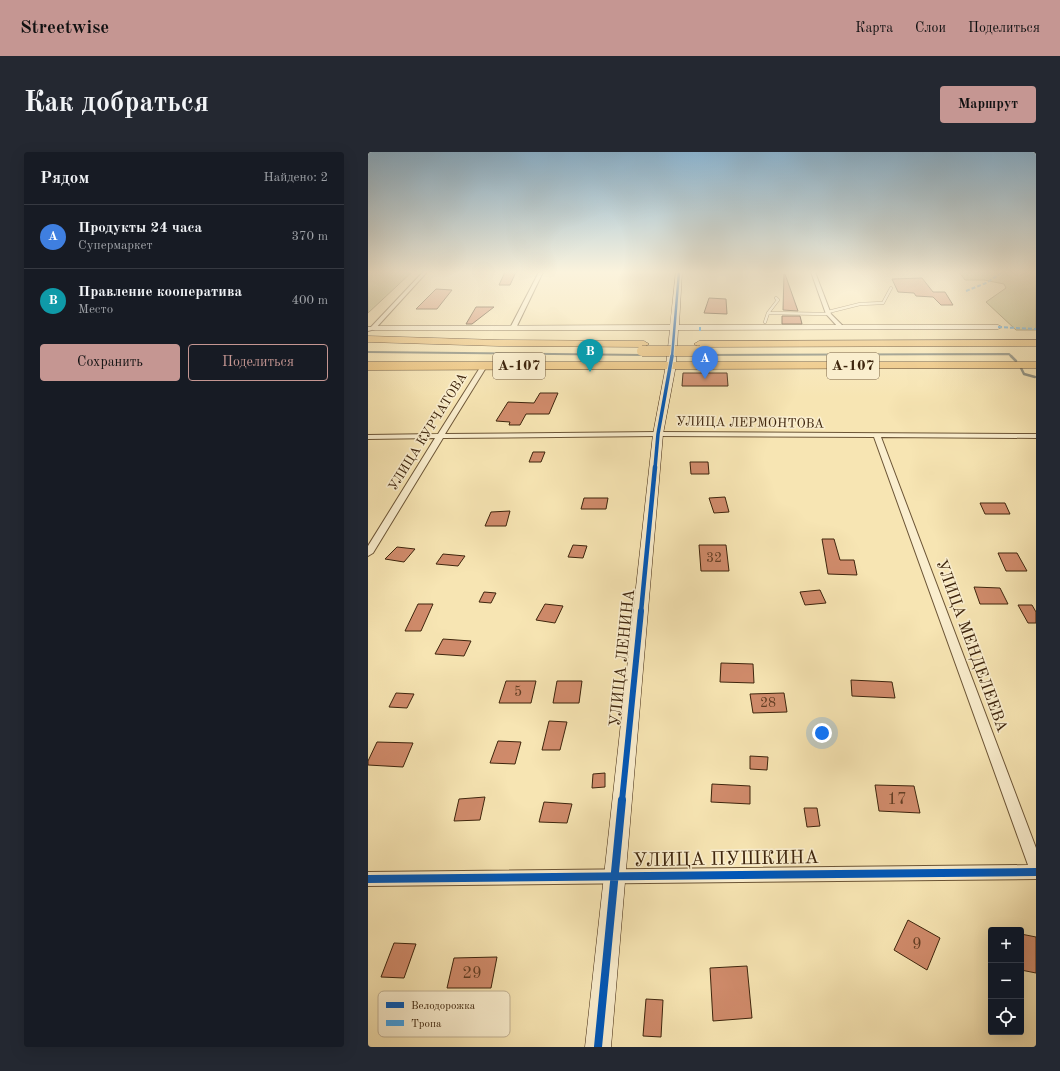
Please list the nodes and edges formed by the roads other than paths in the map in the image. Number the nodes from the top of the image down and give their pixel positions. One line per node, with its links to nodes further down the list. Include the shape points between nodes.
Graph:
1 (768, 313): 6 (lane)
2 (384, 314): 9 (street)
3 (520, 314): 10 (street)
4 (675, 314): 11 (street, УЛИЦА ЛЕНИНА)
5 (830, 314): 7 (street)
6 (765, 322)
7 (840, 326): 8 (street); 11 (street)
8 (998, 327)
9 (370, 328): 10 (street)
10 (513, 328): 11 (street)
11 (674, 328): 18 (street, УЛИЦА ЛЕНИНА)
12 (368, 339): 15 (highway)
13 (1036, 343): 16 (highway)
14 (368, 345): 15 (highway)
15 (643, 347): 16 (highway, bridge)
16 (700, 347): 17 (highway)
17 (1036, 350)
18 (671, 365): 20 (highway, А-107); 21 (highway, А-107); 22 (street, УЛИЦА ЛЕНИНА)
19 (368, 366): 20 (highway, А-107)
20 (484, 366): 26 (street, УЛИЦА КУРЧАТОВА)
21 (1034, 367)
22 (658, 434): 23 (street, УЛИЦА ЛЕРМОНТОВА); 26 (street, УЛИЦА ЛЕРМОНТОВА); 30 (street, УЛИЦА ЛЕНИНА)
23 (877, 436): 24 (street, УЛИЦА ЛЕРМОНТОВА); 28 (street, УЛИЦА МЕНДЕЛЕЕВА)
24 (1036, 436)
25 (368, 437): 26 (street, УЛИЦА ЛЕРМОНТОВА)
26 (439, 437): 27 (street, УЛИЦА КУРЧАТОВА)
27 (368, 553)
28 (1036, 867)
29 (1036, 872): 30 (street, УЛИЦА ПУШКИНА)
30 (615, 876): 31 (street, УЛИЦА ПУШКИНА); 32 (street, УЛИЦА ЛЕНИНА)
31 (368, 878)
32 (598, 1047)

